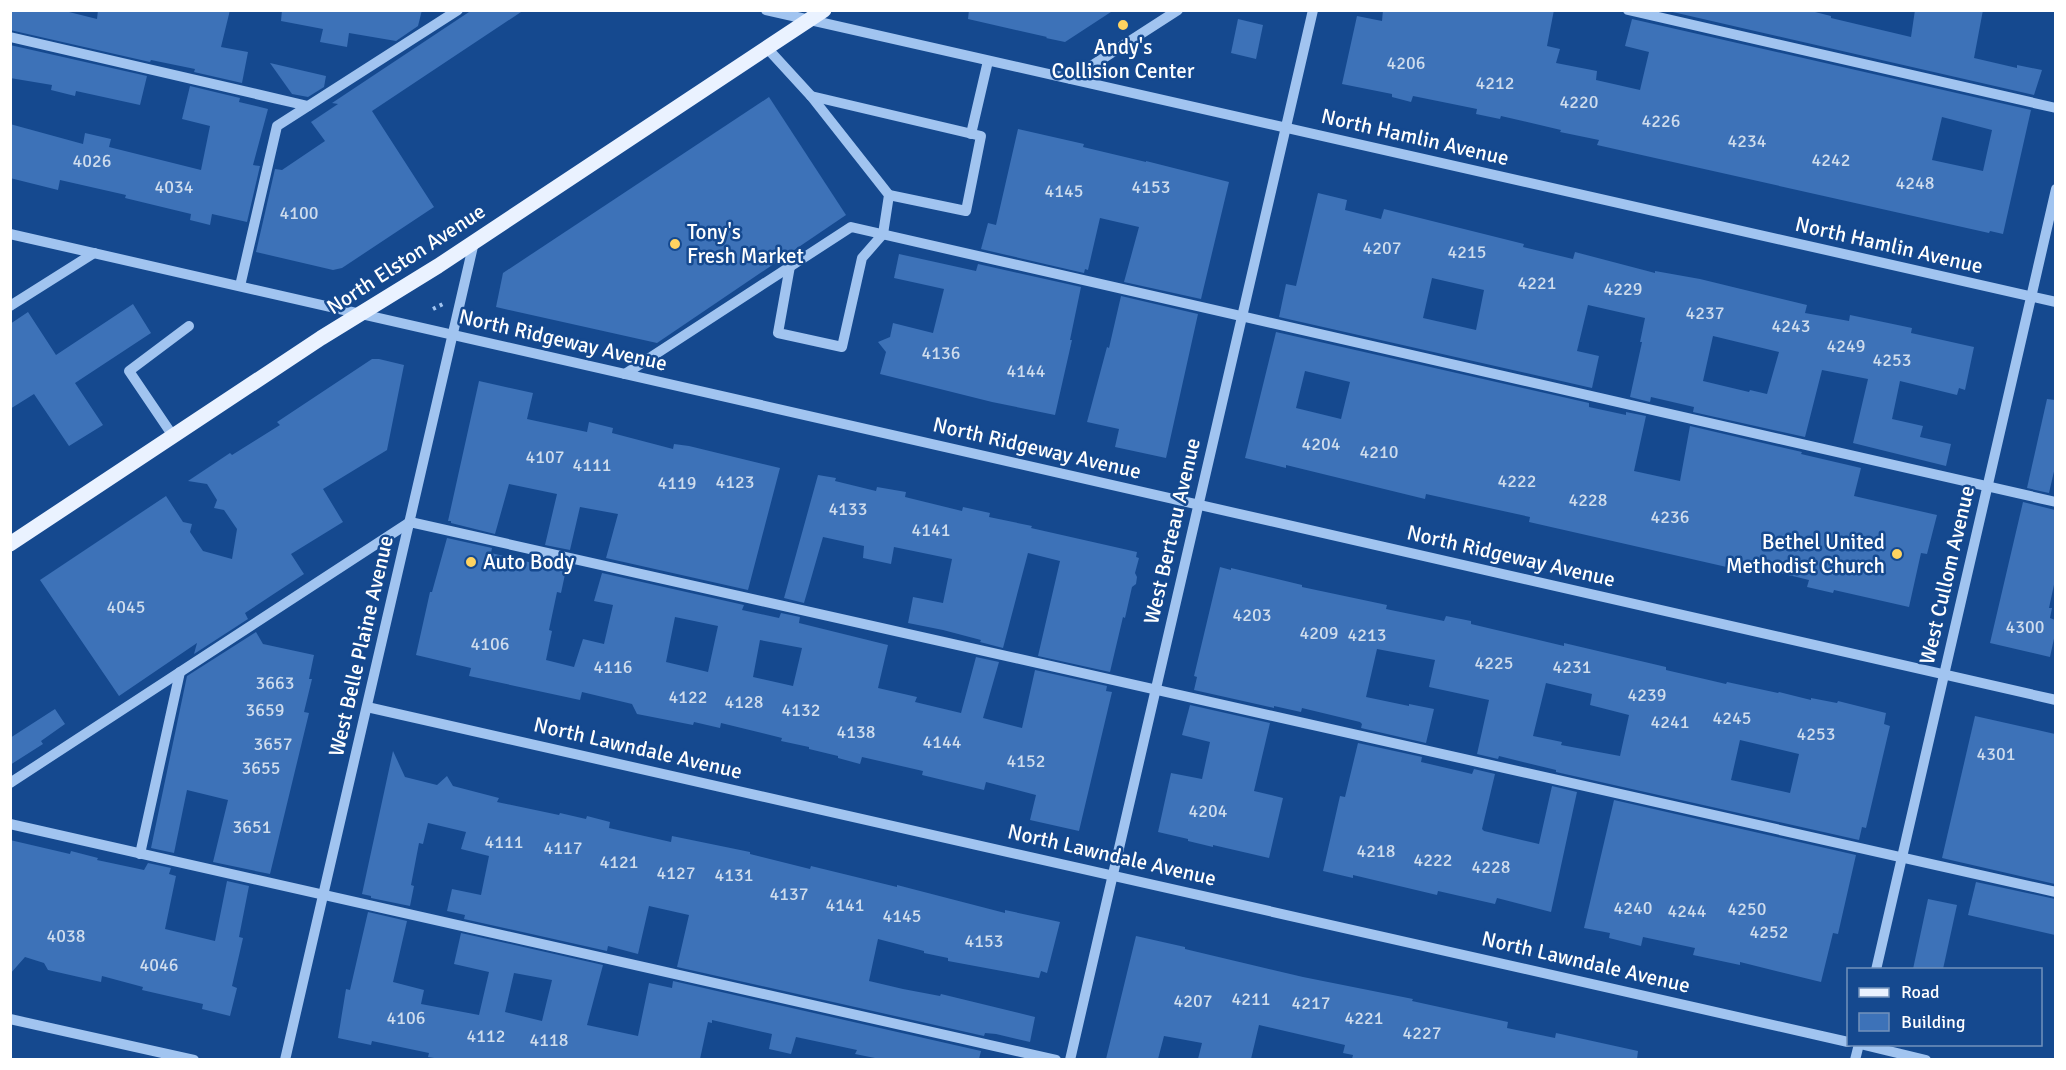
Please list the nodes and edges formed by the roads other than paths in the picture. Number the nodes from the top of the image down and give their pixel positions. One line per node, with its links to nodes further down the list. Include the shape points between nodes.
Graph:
1 (458, 10): 13 (street)
2 (766, 10): 7 (street, North Hamlin Avenue)
3 (824, 10): 7 (main road, North Elston Avenue)
4 (1178, 10): 11 (street)
5 (1313, 10): 15 (street, West Berteau Avenue)
6 (1628, 10): 14 (street)
7 (809, 20): 9 (main road, North Elston Avenue); 10 (street, North Hamlin Avenue)
8 (10, 37): 13 (street)
9 (767, 48): 12 (street); 21 (main road, North Elston Avenue)
10 (988, 61): 11 (street, North Hamlin Avenue); 16 (street)
11 (1071, 79): 15 (street, North Hamlin Avenue)
12 (812, 96): 16 (street); 18 (street)
13 (308, 106): 24 (street, via 277,126)
14 (2055, 108)
15 (1286, 128): 25 (street, North Hamlin Avenue); 29 (street, West Berteau Avenue)
16 (971, 134): 18 (street, via 981,136 966,211)
17 (2055, 189): 25 (street, West Cullom Avenue)
18 (889, 195): 20 (street)
19 (10, 234): 22 (street, North Ridgeway Avenue)
20 (883, 234): 23 (street, via 851,226); 23 (street, via 862,258 842,347 778,333); 29 (street)
21 (474, 242): 28 (main road, North Elston Avenue); 31 (street, West Belle Plaine Avenue)
22 (94, 253): 24 (street, North Ridgeway Avenue); 27 (street)
23 (790, 266): 32 (street)
24 (240, 286): 28 (street, North Ridgeway Avenue)
25 (2031, 297): 26 (street, North Hamlin Avenue); 34 (street, West Cullom Avenue)
26 (2055, 302)
27 (10, 306)
28 (361, 313): 31 (street, North Ridgeway Avenue); 33 (main road, North Elston Avenue)
29 (1242, 316): 34 (street); 36 (street, West Berteau Avenue)
30 (189, 326): 33 (street, via 129,371)
31 (452, 334): 32 (street, North Ridgeway Avenue); 37 (street, West Belle Plaine Avenue)
32 (625, 374): 36 (street, North Ridgeway Avenue)
33 (173, 436): 38 (main road, North Elston Avenue)
34 (1987, 486): 35 (street); 40 (street, West Cullom Avenue)
35 (2055, 502)
36 (1198, 504): 40 (street, North Ridgeway Avenue); 41 (street, West Berteau Avenue)
37 (410, 522): 39 (street); 41 (street); 43 (street, West Belle Plaine Avenue)
38 (10, 544)
39 (180, 672): 44 (street); 46 (street)
40 (1944, 674): 42 (street, North Ridgeway Avenue); 47 (street, West Cullom Avenue)
41 (1155, 690): 47 (street); 48 (street, West Berteau Avenue)
42 (2055, 699)
43 (367, 707): 48 (street, North Lawndale Avenue); 50 (street, West Belle Plaine Avenue)
44 (10, 783)
45 (10, 824): 46 (street)
46 (140, 854): 50 (street)
47 (1902, 859): 49 (street); 51 (street, West Cullom Avenue)
48 (1113, 875): 53 (street, North Lawndale Avenue); 58 (street, West Berteau Avenue)
49 (2055, 892)
50 (323, 895): 56 (street, West Belle Plaine Avenue); 57 (street)
51 (1876, 968)
52 (10, 1019): 55 (street)
53 (1847, 1042)
54 (1868, 1046): 59 (street)
55 (194, 1059)
56 (285, 1059)
57 (1056, 1059)
58 (1070, 1059)
59 (1926, 1059)

